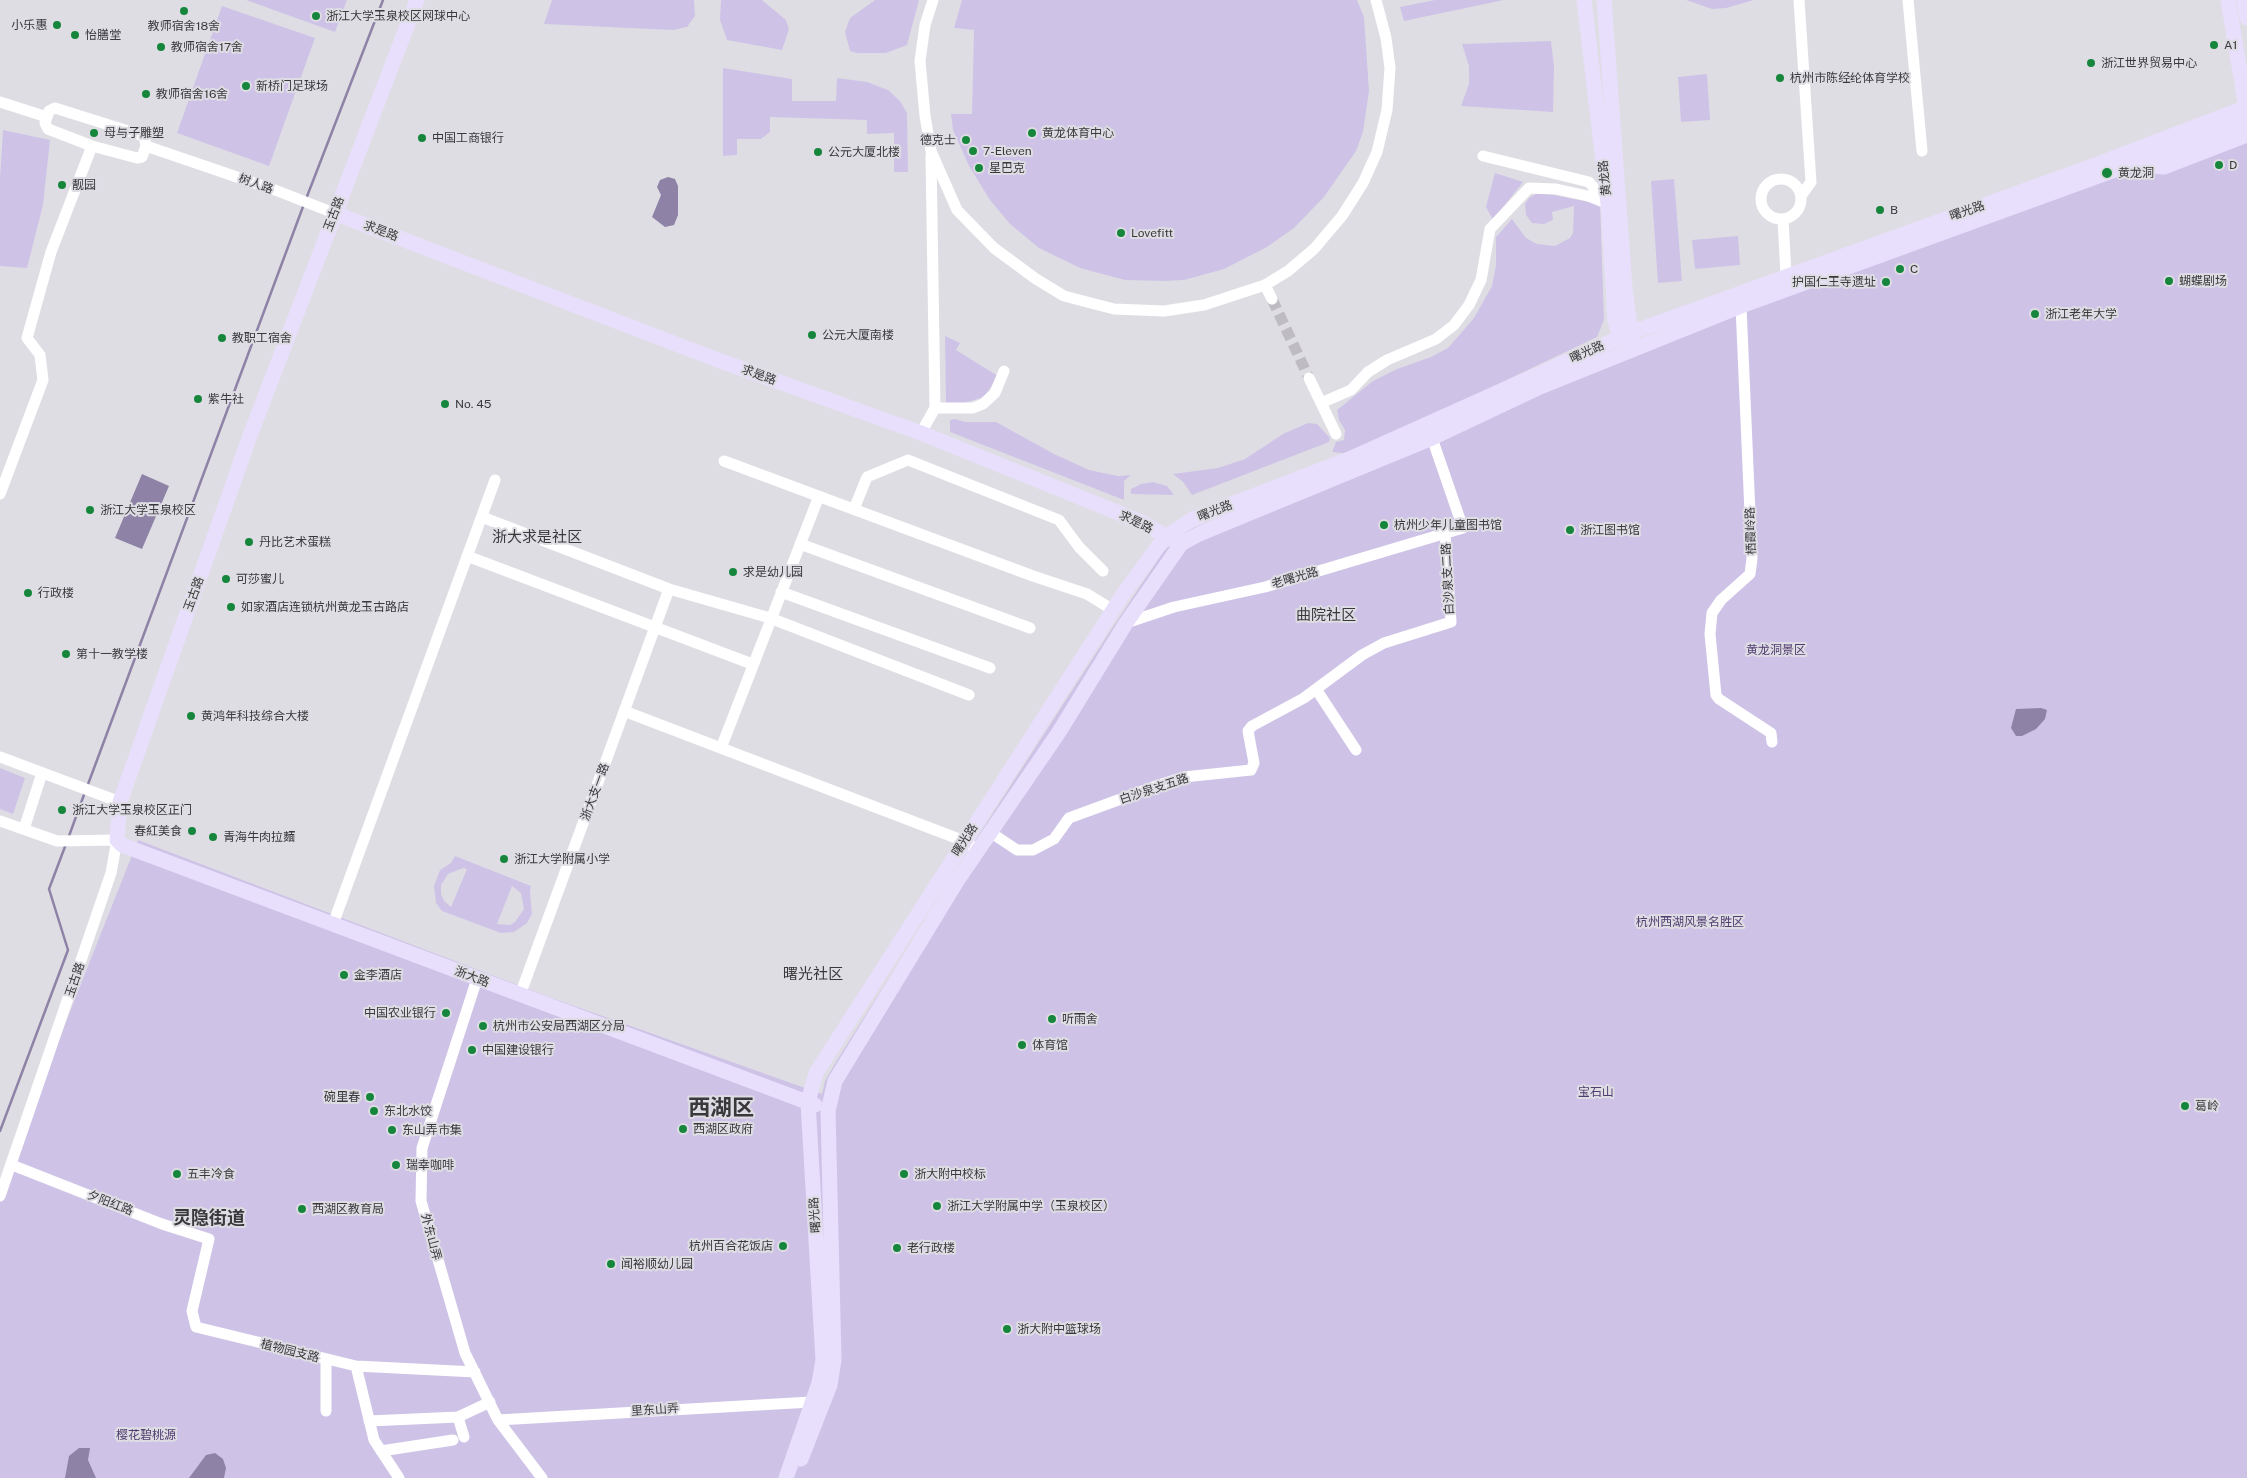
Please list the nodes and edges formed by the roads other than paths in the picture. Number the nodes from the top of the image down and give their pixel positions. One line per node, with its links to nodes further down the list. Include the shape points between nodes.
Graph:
1 (417, 0): 23 (main road, 玉古路)
2 (933, 0): 17 (street, via 925,25 920,61)
3 (1376, 0): 26 (street, via 1390,68 1387,110 1377,152 1364,183 1342,216 1314,249)
4 (1584, 0): 22 (main road, 黄龙路)
5 (1604, 0): 29 (main road, 黄龙路)
6 (1799, 0): 21 (street, via 1811,182)
7 (1908, 0): 18 (street)
8 (2228, 0): 12 (main road)
9 (2244, 0): 10 (main road)
10 (2247, 18)
11 (0, 102): 13 (street)
12 (2247, 112): 20 (main road, 曙光路); 25 (main road, 曙光路)
13 (47, 117): 15 (street, via 48,130); 16 (street, via 55,108 144,136)
14 (2247, 135): 20 (main road, via 2164,167)
15 (92, 146): 16 (street, via 137,158 142,157); 40 (street, via 51,252 27,338 40,355 43,380)
16 (145, 148): 23 (street, 树人路)
17 (930, 151): 26 (street, via 957,210 994,248 1064,296 1114,309 1164,311 1204,305); 34 (street)
18 (1922, 151)
19 (1483, 156): 22 (street, via 1589,182)
20 (2133, 165): 28 (main road, 曙光路)
21 (1802, 196): 24 (street, via 1795,214); 24 (street, via 1790,180 1776,179 1766,186 1762,192 1762,205 1770,216)
22 (1608, 204): 29 (main road, 黄龙路, via 1615,321); 33 (street, via 1556,189 1529,188 1490,229 1481,280 1470,304 1454,325 1436,339 1387,360 1368,372 1350,390)
23 (328, 211): 35 (main road, 求是路); 67 (main road, 玉古路)
24 (1783, 219): 25 (street)
25 (1786, 275): 29 (main road, 曙光路)
26 (1266, 285): 27 (street)
27 (1272, 299)
28 (1741, 306): 30 (main road, 曙光路); 62 (street, 栖霞岭路, via 1752,559 1750,574 1721,600 1712,613 1710,634 1716,695 1770,733)
29 (1625, 335): 30 (main road); 45 (main road, 曙光路, via 1349,459 1193,519)
30 (1633, 350): 37 (main road, 曙光路, via 1540,387)
31 (1004, 371): 34 (street, via 989,400 973,408)
32 (1309, 378): 33 (street)
33 (1321, 403): 36 (street)
34 (935, 408): 35 (street)
35 (921, 433): 45 (main road, 求是路, via 1141,522)
36 (1336, 434)
37 (1432, 438): 44 (street, 老曙光路, via 1463,528); 47 (main road, 曙光路)
38 (724, 461): 41 (street)
39 (495, 480): 43 (street)
40 (0, 494)
41 (819, 496): 42 (street); 46 (street)
42 (854, 509): 49 (street, via 867,477 908,460 1059,520); 52 (street, via 1086,594)
43 (482, 517): 48 (street); 50 (street)
44 (1446, 534): 54 (street, 老曙光路, via 1265,587 1174,607); 59 (street, 白沙泉支二路, via 1451,622 1384,643)
45 (1165, 537): 47 (main road, 求是路); 52 (main road, 曙光路)
46 (800, 544): 51 (street); 56 (street)
47 (1181, 544): 54 (main road, 曙光路)
48 (467, 556): 55 (street); 74 (street)
49 (1103, 571)
50 (670, 589): 53 (street); 55 (street, 浙大支一路)
51 (781, 592): 53 (street); 58 (street)
52 (1113, 610): 72 (main road, 曙光路)
53 (770, 618): 57 (street); 60 (street)
54 (1126, 623): 70 (main road, 曙光路, via 1059,732)
55 (654, 628): 57 (street); 61 (street, 浙大支一路)
56 (1030, 628)
57 (752, 664): 63 (street)
58 (990, 668)
59 (1316, 689): 64 (street); 70 (street, 白沙泉支五路, via 1252,726 1248,731 1254,763 1251,770 1184,777 1150,788 1069,818 1054,839 1033,850 1018,850)
60 (969, 695)
61 (624, 711): 63 (street); 76 (street, 浙大支一路)
62 (1772, 742)
63 (721, 748): 72 (street)
64 (1356, 750)
65 (0, 758): 66 (street)
66 (42, 773): 67 (street); 69 (street)
67 (120, 802): 71 (main road, 玉古路)
68 (0, 821): 69 (street)
69 (24, 829): 71 (street, via 60,841)
70 (990, 832): 73 (main road, 曙光路)
71 (116, 840): 74 (main road, 浙大路); 79 (street, 玉古路, via 111,873)
72 (964, 841): 73 (street); 77 (main road, 曙光路, via 816,1073)
73 (978, 850): 78 (main road, 曙光路, via 835,1081)
74 (333, 924): 75 (main road, 浙大路)
75 (477, 979): 76 (main road, 浙大路); 84 (street, 外东山弄, via 422,1148 421,1201 462,1344)
76 (520, 995): 77 (main road, 浙大路)
77 (808, 1102): 78 (main road, 浙大路); 86 (main road, 曙光路, via 823,1336 819,1383)
78 (828, 1111): 95 (main road, 曙光路, via 834,1360 830,1385)
79 (7, 1170): 80 (street, 玉古路); 81 (street, 夕阳红路)
80 (0, 1196)
81 (209, 1239): 82 (street, 植物园支路, via 192,1311 196,1327)
82 (326, 1360): 83 (street, 植物园支路); 87 (street)
83 (356, 1366): 84 (street, 植物园支路); 90 (street)
84 (474, 1372): 85 (street, 外东山弄)
85 (490, 1402): 88 (street); 89 (street, 外东山弄)
86 (811, 1402): 89 (street, 里东山弄); 94 (main road, 曙光路)
87 (326, 1411)
88 (458, 1417): 90 (street); 91 (street, via 459,1439)
89 (498, 1420): 93 (street, 外东山弄)
90 (369, 1421): 91 (street)
91 (381, 1451): 92 (street)
92 (399, 1478)
93 (542, 1478)
94 (786, 1478)
95 (795, 1478)

